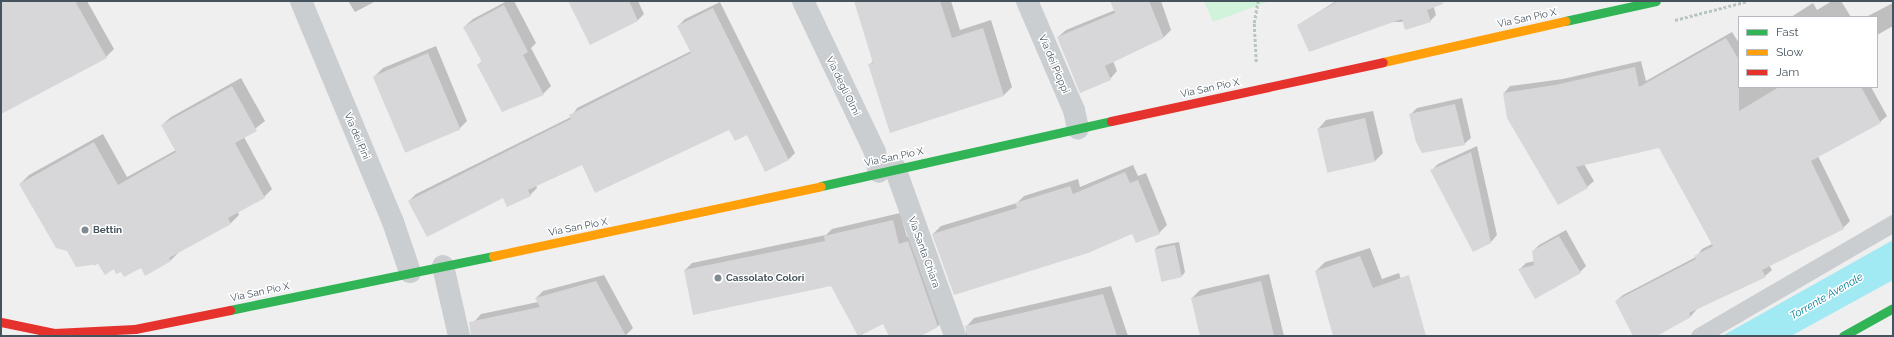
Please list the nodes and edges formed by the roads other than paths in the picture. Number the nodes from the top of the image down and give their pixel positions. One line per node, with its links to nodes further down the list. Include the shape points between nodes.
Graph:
1 (301, 1): 9 (street, Via dei Pini, via 393,222)
2 (803, 1): 6 (street, Via degli Olmi, via 875,152)
3 (1027, 1): 5 (street, Via dei Pioppi, via 1074,110)
4 (1656, 1): 5 (street, Via San Pio X)
5 (1078, 129): 6 (street, Via San Pio X)
6 (887, 170): 8 (street, Via San Pio X, via 657,222); 15 (street, Via Santa Chiara)
7 (1893, 223): 16 (lane)
8 (443, 266): 9 (street, Via San Pio X); 14 (street)
9 (410, 272): 12 (street, Via San Pio X)
10 (1893, 308): 17 (street)
11 (1, 322): 12 (street, Via San Pio X, via 54,333)
12 (136, 329): 13 (street, Via San Pio X)
13 (119, 336)
14 (459, 336)
15 (955, 336)
16 (1699, 336)
17 (1843, 336)

